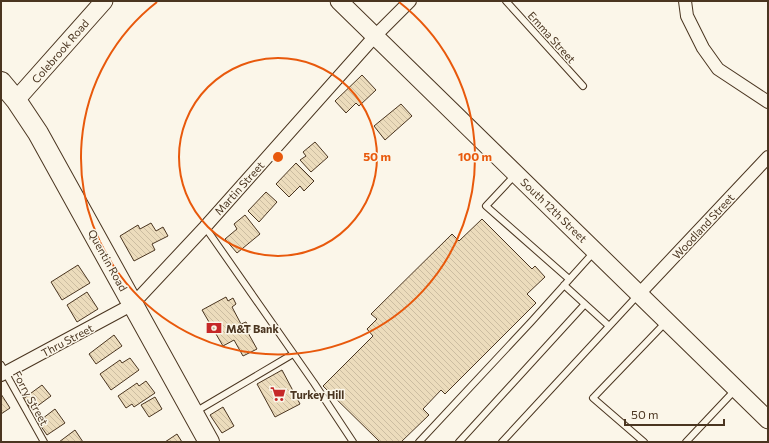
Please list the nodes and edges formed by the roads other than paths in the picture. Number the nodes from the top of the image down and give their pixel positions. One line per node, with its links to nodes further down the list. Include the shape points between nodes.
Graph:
1 (104, 1): 9 (main road, Colebrook Road)
2 (339, 1): 6 (main road, South 12th Street)
3 (410, 1): 6 (street, Martin Street)
4 (506, 1): 8 (lane, Emma Street)
5 (685, 1): 10 (street, via 687,16 703,48 718,69)
6 (375, 36): 12 (main road, South 12th Street); 13 (street, Martin Street)
7 (1, 82): 9 (highway, Quentin Road)
8 (583, 86)
9 (16, 100): 18 (highway, Quentin Road, via 38,133)
10 (768, 102)
11 (768, 157): 17 (street, Woodland Street)
12 (516, 173): 14 (main road, South 12th Street); 15 (lane, via 486,206)
13 (205, 227): 18 (street, Martin Street); 22 (lane)
14 (595, 251): 15 (lane); 17 (main road, South 12th Street)
15 (569, 279): 16 (lane)
16 (564, 285): 19 (lane); 30 (lane)
17 (639, 294): 20 (main road, South 12th Street); 21 (lane)
18 (133, 304): 23 (street, Thru Street); 25 (highway, Quentin Road)
19 (585, 304): 21 (lane); 31 (lane)
20 (667, 321): 24 (main road, South 12th Street); 33 (lane, via 593,398)
21 (609, 326): 32 (lane)
22 (293, 354): 25 (lane); 29 (lane)
23 (2, 371): 27 (lane, Forry Street)
24 (736, 389): 26 (main road, South 12th Street); 34 (lane)
25 (193, 413): 28 (highway, Quentin Road)
26 (768, 420)
27 (44, 442)
28 (209, 442)
29 (353, 442)
30 (419, 442)
31 (459, 442)
32 (502, 442)
33 (644, 442)
34 (686, 442)

